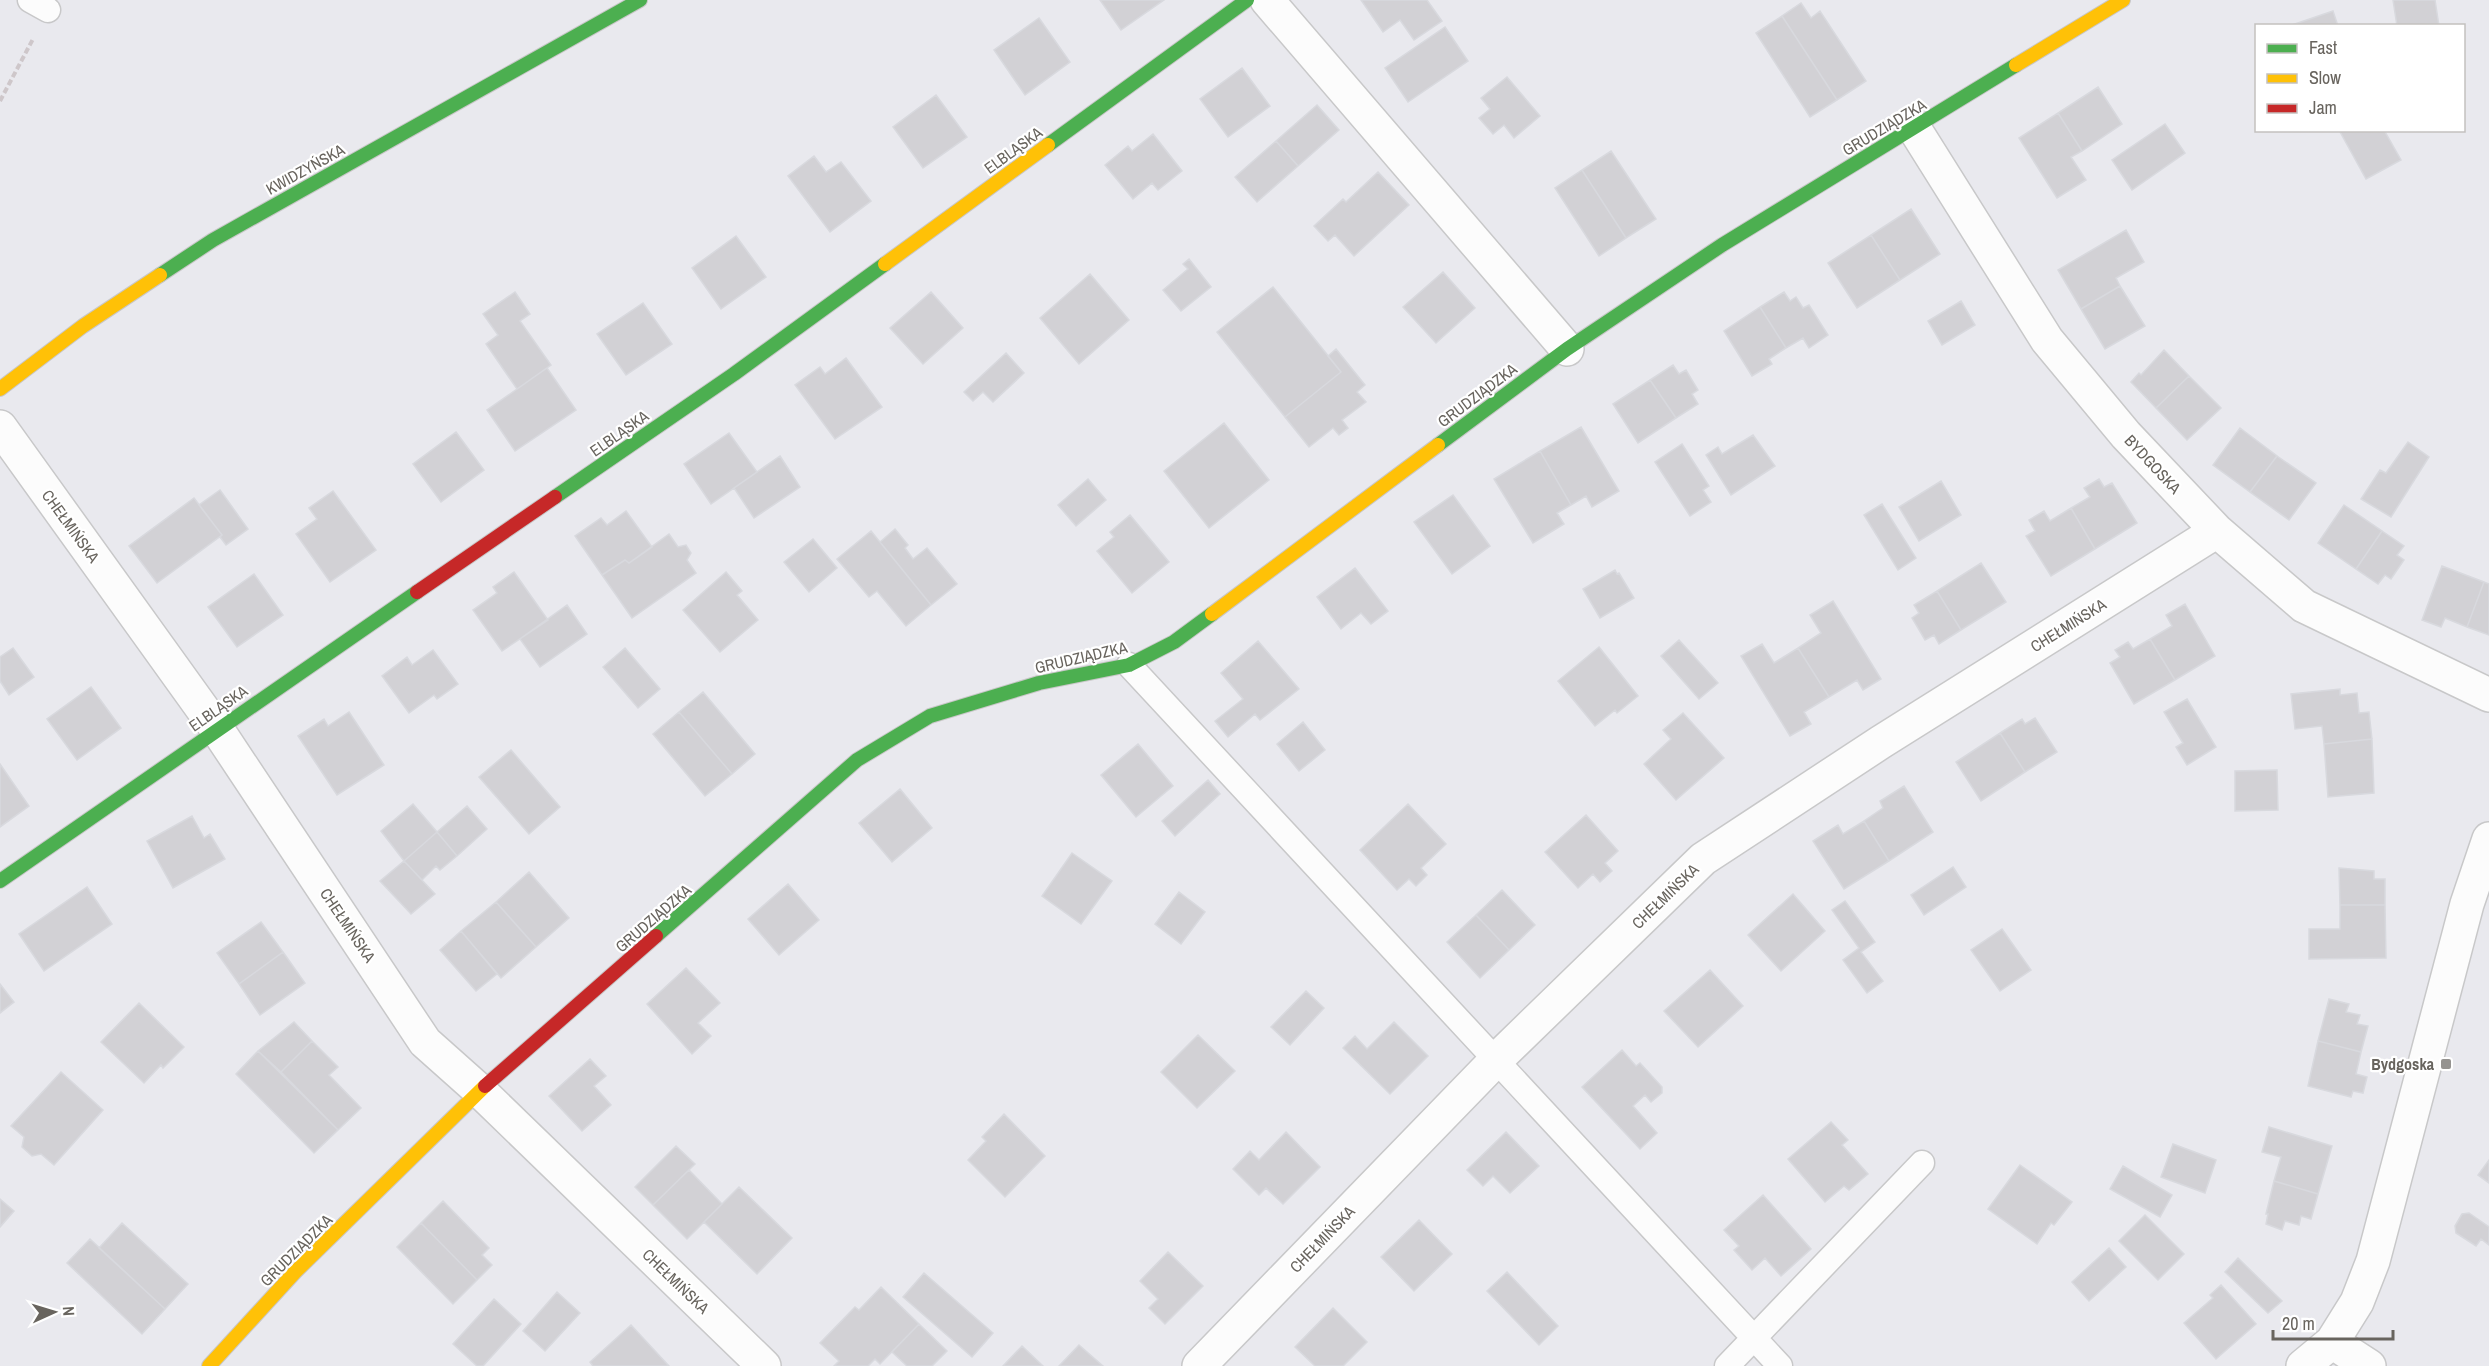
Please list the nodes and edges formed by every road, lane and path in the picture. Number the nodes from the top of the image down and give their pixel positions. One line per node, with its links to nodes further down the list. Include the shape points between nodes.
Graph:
1 (640, 0): 9 (street, KWIDZYŃSKA, via 213,240 82,326)
2 (1247, 0): 14 (street, ELBLĄSKA, via 734,374)
3 (1267, 0): 8 (street)
4 (2123, 0): 7 (street, GRUDZIĄDZKA)
5 (39, 5): 6 (path)
6 (0, 101)
7 (1914, 128): 8 (street, GRUDZIĄDZKA, via 1722,245); 11 (street, BYDGOSKA, via 2047,340 2126,435)
8 (1567, 349): 12 (street, GRUDZIĄDZKA, via 1174,642)
9 (0, 388)
10 (0, 427): 14 (street, CHEŁMIŃSKA)
11 (2217, 531): 13 (street, BYDGOSKA, via 2304,606); 17 (street, CHEŁMIŃSKA, via 1703,859)
12 (1129, 665): 17 (lane); 18 (street, GRUDZIĄDZKA, via 1039,683 930,716 857,760)
13 (2489, 695)
14 (217, 729): 16 (street, ELBLĄSKA); 18 (street, CHEŁMIŃSKA, via 426,1042)
15 (2489, 838): 21 (street, via 2467,904 2373,1261 2357,1302)
16 (0, 881)
17 (1496, 1060): 20 (lane); 24 (street, CHEŁMIŃSKA)
18 (480, 1091): 22 (street, CHEŁMIŃSKA); 23 (street, GRUDZIĄDZKA, via 295,1272)
19 (1922, 1163): 20 (lane)
20 (1755, 1339): 25 (lane); 26 (lane)
21 (2332, 1342): 27 (street); 28 (street)
22 (754, 1362)
23 (209, 1366)
24 (1199, 1366)
25 (1728, 1366)
26 (1780, 1366)
27 (2303, 1366)
28 (2369, 1366)

